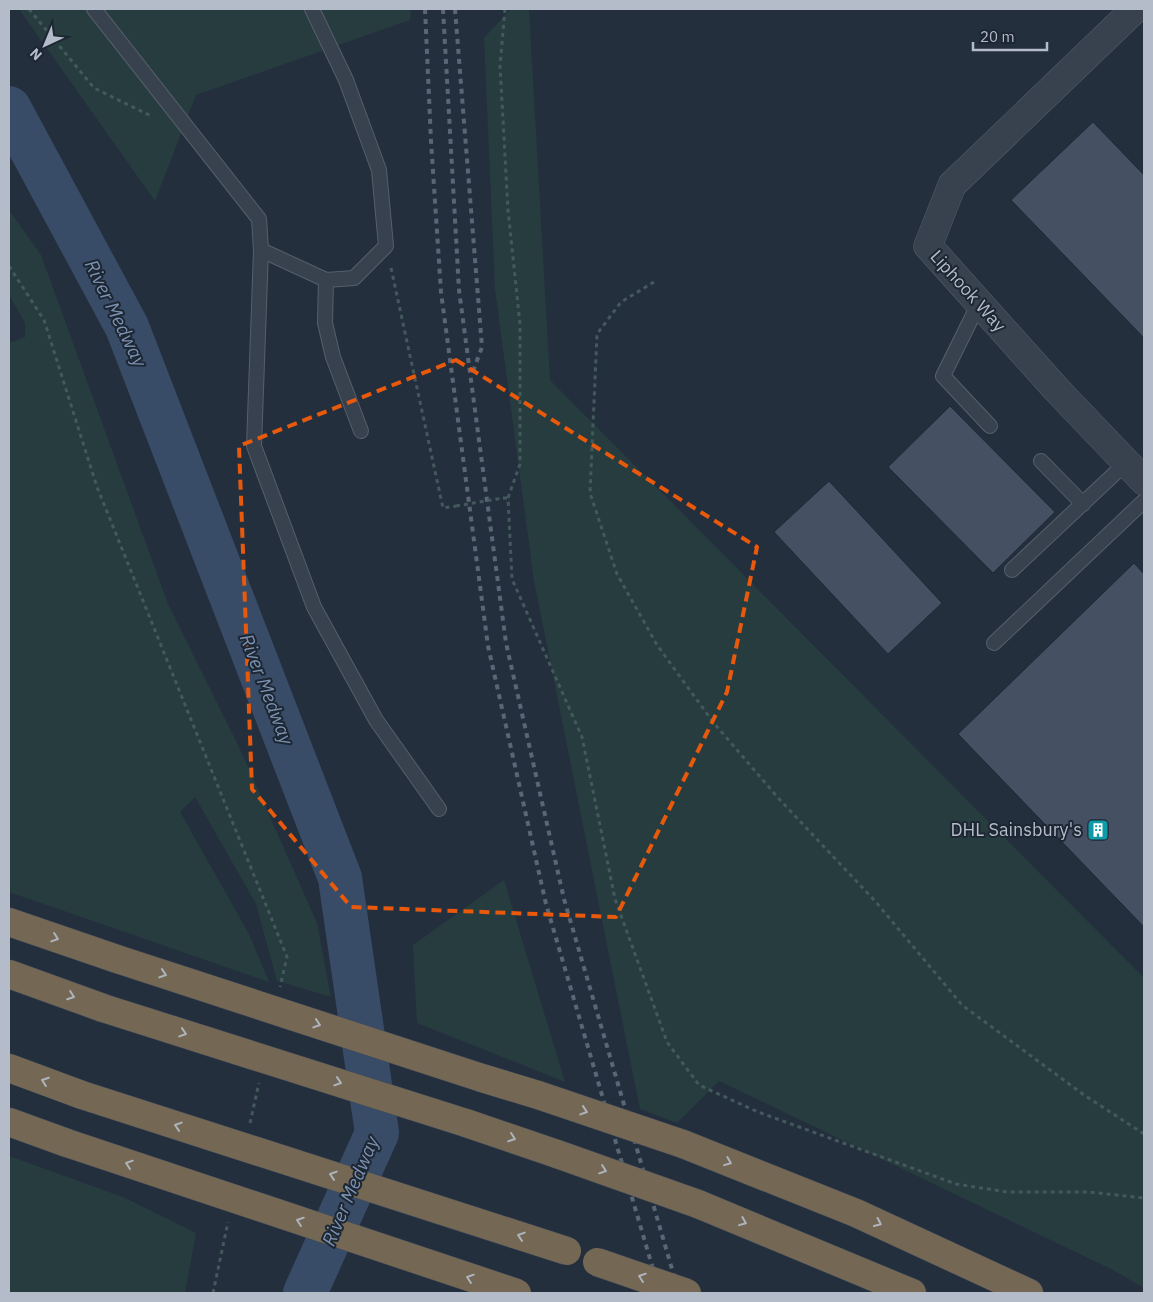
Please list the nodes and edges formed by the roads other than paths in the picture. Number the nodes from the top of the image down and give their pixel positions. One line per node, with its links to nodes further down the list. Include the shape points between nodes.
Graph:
1 (94, 9): 4 (lane, via 259,219)
2 (312, 9): 5 (lane, via 346,80 379,170 386,246 354,278)
3 (1135, 9): 6 (street, Liphook Way, via 952,185 928,246)
4 (260, 250): 5 (lane); 15 (lane, via 254,446 314,607 376,720)
5 (326, 280): 8 (lane, via 325,322 333,357)
6 (979, 303): 7 (lane, via 943,376); 10 (street, Liphook Way)
7 (990, 426)
8 (361, 431)
9 (1041, 461): 12 (lane)
10 (1135, 472): 12 (lane)
11 (1144, 501): 14 (lane)
12 (1082, 504): 13 (lane)
13 (1012, 570)
14 (994, 643)
15 (439, 809)
16 (9, 922): 23 (highway, one-way to 23, bridge, via 682,1144 856,1213)
17 (9, 974): 22 (highway, one-way to 22, bridge, via 103,1008 557,1154 698,1204)
18 (9, 1068): 21 (highway, one-way to 18, bridge, via 567,1251 82,1095)
19 (9, 1122): 20 (highway, one-way to 19, bridge)
20 (517, 1293)
21 (687, 1293)
22 (912, 1293)
23 (1030, 1293)

